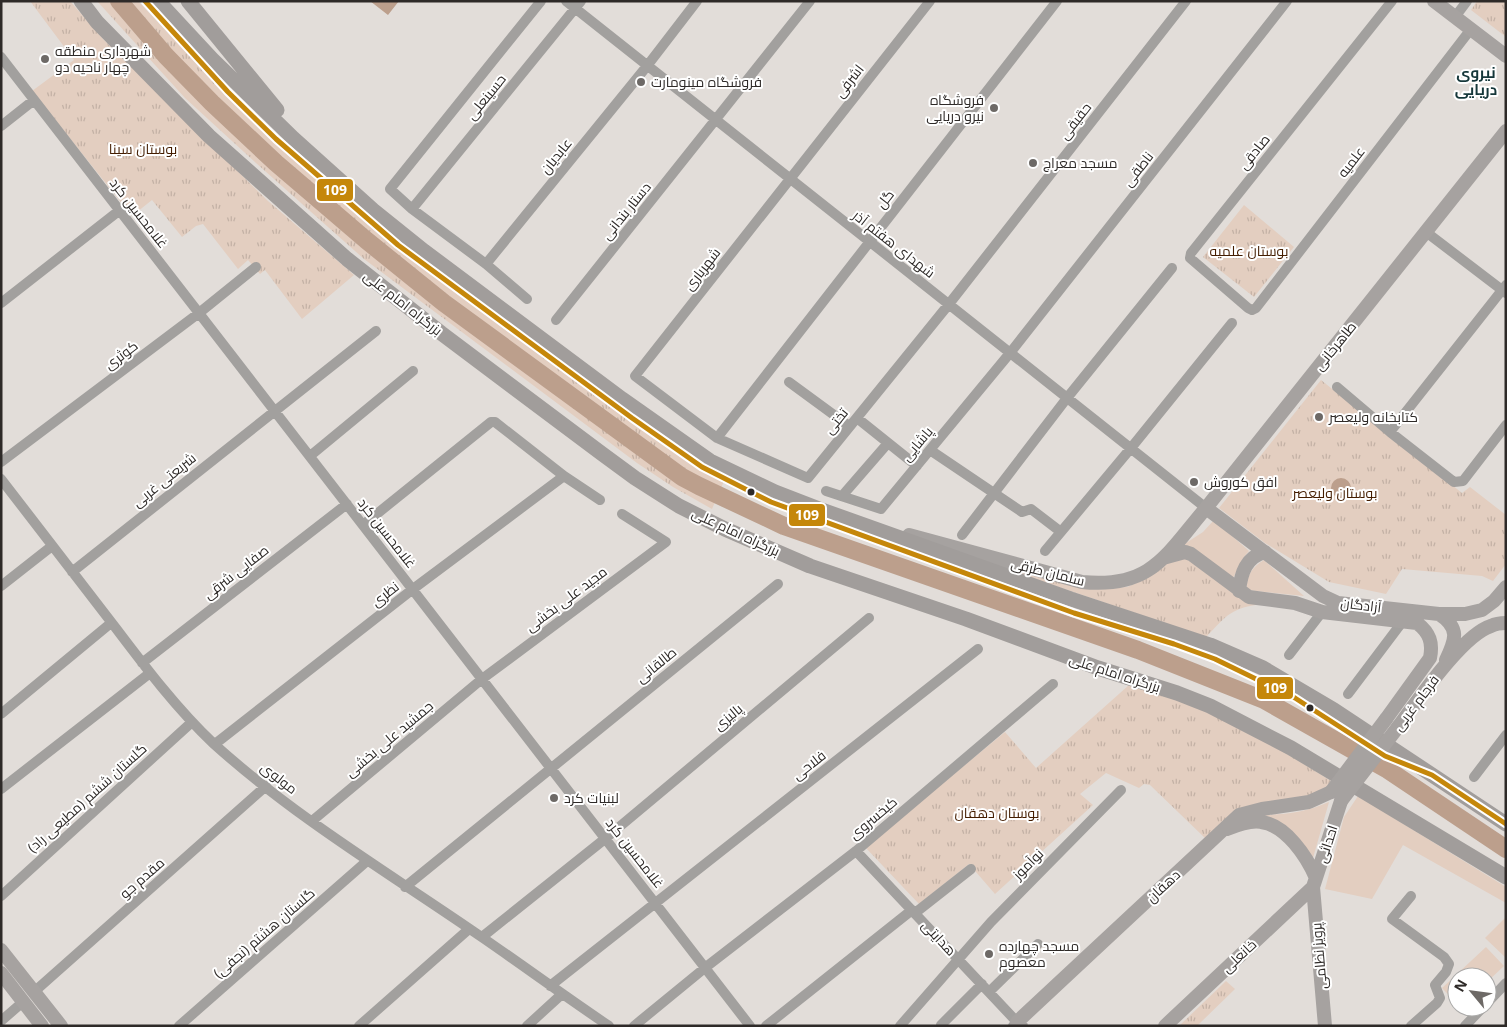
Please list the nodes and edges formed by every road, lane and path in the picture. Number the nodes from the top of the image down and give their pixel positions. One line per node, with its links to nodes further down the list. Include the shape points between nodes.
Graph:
1 (81, 1): 116 (highway, بزرگراه امام علی, via 97,22 209,136 347,260 601,453 679,506 810,566 1210,706 1291,748)
2 (158, 1): 26 (highway, via 212,59)
3 (188, 1): 26 (highway, via 276,109)
4 (541, 1): 28 (street, via 390,189)
5 (566, 1): 15 (street, شهدای هفتم آذر)
6 (697, 1): 20 (street, عابدیان)
7 (810, 1): 22 (street, دستار بندانی)
8 (930, 1): 25 (street, اشرفی)
9 (1057, 1): 30 (street, گل)
10 (1186, 1): 37 (street, حقیقی)
11 (1287, 1): 43 (street, ناطقی)
12 (1392, 1): 38 (street, صادقی, via 1191,253 1190,258)
13 (1434, 1): 16 (main road)
14 (1467, 1): 16 (street)
15 (578, 5): 20 (street, شهدای هفتم آذر); 28 (street, حسینعلی)
16 (1455, 17): 17 (main road)
17 (1471, 29): 18 (main road); 38 (street, علمیه)
18 (1506, 56)
19 (1, 57): 21 (street, غلامحسین کرد)
20 (647, 66): 22 (street, شهدای هفتم آذر); 31 (street, عابدیان)
21 (34, 100): 23 (street); 27 (street, غلامحسین کرد)
22 (716, 120): 25 (street, شهدای هفتم آذر); 40 (street, دستار بندانی)
23 (1, 126)
24 (1506, 132): 29 (main road, طاهرخانی)
25 (790, 179): 30 (street, شهدای هفتم آذر); 53 (street, شهریاری, via 635,376)
26 (341, 182): 70 (highway, via 454,274 622,400 710,461 775,492)
27 (120, 210): 36 (street); 39 (street, غلامحسین کرد)
28 (412, 210): 31 (street)
29 (1426, 232): 34 (street); 67 (main road, طاهرخانی)
30 (870, 242): 37 (street, شهدای هفتم آذر); 53 (street, گل)
31 (486, 264): 35 (street)
32 (256, 267): 39 (street, کوثری)
33 (1172, 268): 47 (street)
34 (1504, 289): 52 (street)
35 (527, 299)
36 (1, 303)
37 (949, 304): 43 (street, شهدای هفتم آذر); 49 (street, تختی)
38 (1252, 310)
39 (199, 313): 48 (street, غلامحسین کرد); 58 (street, کوثری)
40 (556, 320)
41 (1232, 322): 55 (street)
42 (376, 331): 48 (street, شریعتی غربی)
43 (1010, 353): 47 (street, شهدای هفتم آذر); 56 (street, پاشایی)
44 (414, 372): 57 (street)
45 (789, 382): 51 (street)
46 (1337, 387): 52 (street)
47 (1067, 398): 55 (street, شهدای هفتم آذر); 63 (street)
48 (274, 410): 57 (street, غلامحسین کرد); 77 (street, شریعتی غربی)
49 (857, 418): 51 (street, تختی); 54 (street)
50 (1506, 425): 52 (street, via 1459,482 1454,482)
51 (849, 426): 53 (street, تختی, via 808,478)
52 (1390, 432)
53 (717, 438)
54 (888, 443): 59 (street); 64 (street)
55 (1131, 448): 67 (street, شهدای هفتم آذر); 71 (street)
56 (930, 450): 59 (street, پاشایی); 63 (street)
57 (310, 456): 66 (street, غلامحسین کرد)
58 (1, 462)
59 (917, 466): 64 (street, پاشایی, via 881,509)
60 (564, 476): 65 (street); 69 (street, via 491,422); 81 (street, نظری)
61 (1, 479): 73 (street, مولوی)
62 (826, 491): 64 (street, پاشایی)
63 (993, 494): 71 (street, via 1022,512 1031,509); 72 (street)
64 (842, 496)
65 (600, 500)
66 (347, 504): 69 (street, غلامحسین کرد); 92 (street, صفایی شرقی)
67 (1206, 508): 75 (main road, آزادگان); 76 (main road, طاهرخانی)
68 (622, 514): 95 (street, مجید علی بخشی, via 666,542)
69 (364, 525): 81 (street, غلامحسین کرد)
70 (868, 526): 76 (main road, سلمان طرقی, via 1082,582 1126,581); 110 (highway, via 1210,646 1263,668 1334,710)
71 (1061, 532): 74 (street)
72 (962, 534)
73 (52, 546): 77 (street, مولوی); 79 (street)
74 (1045, 551)
75 (1265, 552): 82 (main road, via 1257,554 1245,566); 84 (main road, آزادگان, via 1322,596 1338,604)
76 (1163, 558): 82 (main road, سلمان طرقی, via 1185,552 1191,554)
77 (72, 572): 87 (street, مولوی)
78 (778, 584): 103 (street, طالقانی)
79 (1, 586)
80 (1506, 587): 84 (main road, آزادگان, via 1482,610)
81 (413, 589): 95 (street, غلامحسین کرد); 102 (street, نظری)
82 (1239, 591): 83 (main road, سلمان طرقی, via 1249,597 1294,603)
83 (1322, 612): 86 (main road, سلمان طرقی); 91 (street)
84 (1439, 614): 93 (main road, via 1454,628 1454,639)
85 (869, 618): 112 (street, پالیزی)
86 (1403, 621): 89 (main road, سلمان طرقی, via 1425,629); 97 (street)
87 (111, 623): 92 (street, مولوی); 98 (street)
88 (1506, 623): 93 (main road, فرجام غربی, via 1489,626 1478,633)
89 (1432, 648): 100 (main road, فرجام غربی, via 1430,658)
90 (978, 650): 121 (street, فلاحی)
91 (1289, 655)
92 (142, 662): 94 (street, مولوی)
93 (1443, 667): 100 (main road, فرجام غربی)
94 (150, 673): 99 (street, مولوی); 106 (street)
95 (482, 679): 103 (street, غلامحسین کرد); 109 (street, جمشید علی بخشی)
96 (1053, 684): 113 (street, کیخسروی)
97 (1348, 694)
98 (1, 714)
99 (192, 722): 102 (street, مولوی); 119 (street, گلستان ششم (مطیعی راد))
100 (1392, 723): 108 (main road, فرجام غربی, bridge)
101 (1506, 735): 104 (street)
102 (215, 744): 105 (street, مولوی)
103 (552, 768): 112 (street, غلامحسین کرد); 118 (street, طالقانی)
104 (1474, 777)
105 (266, 786): 109 (street, مولوی); 133 (street, مقدم جو)
106 (1, 789)
107 (1121, 790): 127 (street, نوآموز, via 991,922)
108 (1336, 797): 111 (main road, دهقان, via 1248,812 1239,815); 117 (main road, احداثی)
109 (312, 821): 114 (street, مولوی)
110 (1506, 823)
111 (1222, 830): 117 (main road, via 1250,822 1271,825 1296,846 1310,864); 138 (main road, دهقان)
112 (606, 838): 121 (street, غلامحسین کرد); 124 (street, پالیزی)
113 (856, 851): 122 (street, هدایتی); 128 (street, کیخسروی)
114 (367, 862): 118 (street, مولوی); 142 (street, گلستان هشتم (نجفی))
115 (971, 869): 122 (street)
116 (1502, 876)
117 (1315, 883): 150 (main road, خانعلی); 151 (main road, پرویز نظامی)
118 (405, 887): 123 (street, مولوی)
119 (1, 896)
120 (1411, 896): 152 (street, via 1392,919 1449,964 1435,985 1440,998 1437,1003)
121 (656, 903): 128 (street, غلامحسین کرد); 131 (street, فلاحی)
122 (914, 912): 127 (street, هدایتی); 148 (street)
123 (469, 929): 124 (street, مولوی); 143 (street)
124 (482, 937): 131 (street, مولوی)
125 (1038, 944): 132 (street)
126 (1, 950): 133 (main road)
127 (959, 960): 132 (street, هدایتی); 149 (street, نوآموز)
128 (706, 967): 146 (street, کیخسروی); 147 (street, غلامحسین کرد)
129 (1, 973): 136 (main road)
130 (1506, 983): 134 (street)
131 (550, 986): 135 (street, مولوی)
132 (985, 988): 138 (street, هدایتی); 139 (street)
133 (35, 991): 136 (main road); 141 (main road)
134 (1497, 992)
135 (562, 994): 144 (street); 145 (street, مولوی)
136 (24, 1001): 137 (street); 140 (main road)
137 (1, 1021)
138 (1017, 1024)
139 (941, 1025)
140 (42, 1026)
141 (61, 1026)
142 (179, 1026)
143 (359, 1026)
144 (527, 1026)
145 (609, 1026)
146 (634, 1026)
147 (750, 1026)
148 (766, 1026)
149 (900, 1026)
150 (1165, 1026)
151 (1325, 1026)
152 (1411, 1026)

